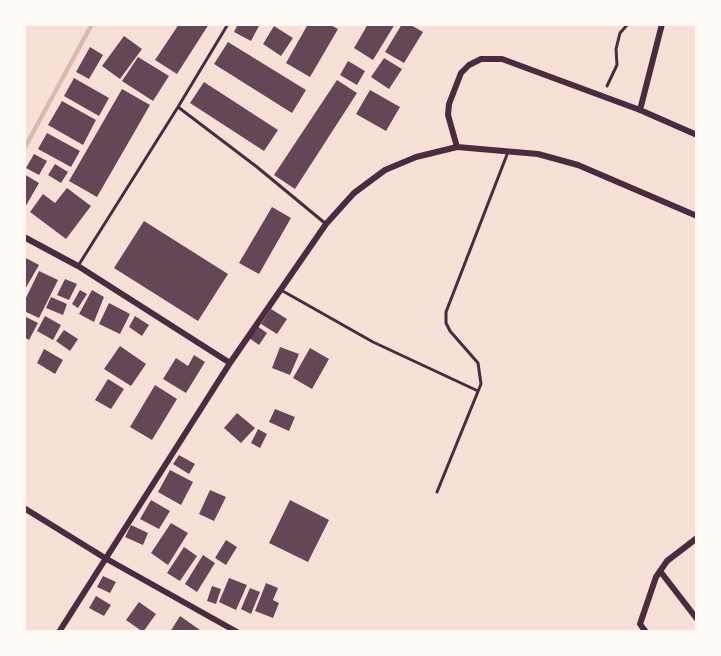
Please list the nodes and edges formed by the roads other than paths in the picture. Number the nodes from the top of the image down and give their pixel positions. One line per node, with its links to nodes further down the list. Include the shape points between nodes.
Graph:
1 (228, 24): 3 (lane)
2 (662, 24): 4 (street)
3 (178, 107): 9 (lane); 11 (lane)
4 (640, 110): 5 (street); 6 (street, via 502,59 482,59 461,73 449,104)
5 (697, 135)
6 (457, 147): 7 (street); 9 (street, via 385,170 354,193)
7 (509, 151): 8 (street, via 578,165); 14 (lane, via 446,312 450,331 478,363)
8 (697, 216)
9 (326, 224): 12 (street)
10 (24, 237): 11 (street)
11 (78, 266): 13 (street)
12 (281, 290): 13 (street); 14 (lane, via 373,342)
13 (230, 363): 19 (street)
14 (478, 391): 15 (lane)
15 (436, 492)
16 (24, 508): 19 (street)
17 (694, 539): 18 (street); 20 (street)
18 (697, 547)
19 (105, 558): 22 (street); 23 (street)
20 (660, 571): 21 (street); 24 (street, via 639,624)
21 (697, 619)
22 (59, 632)
23 (237, 632)
24 (646, 632)

